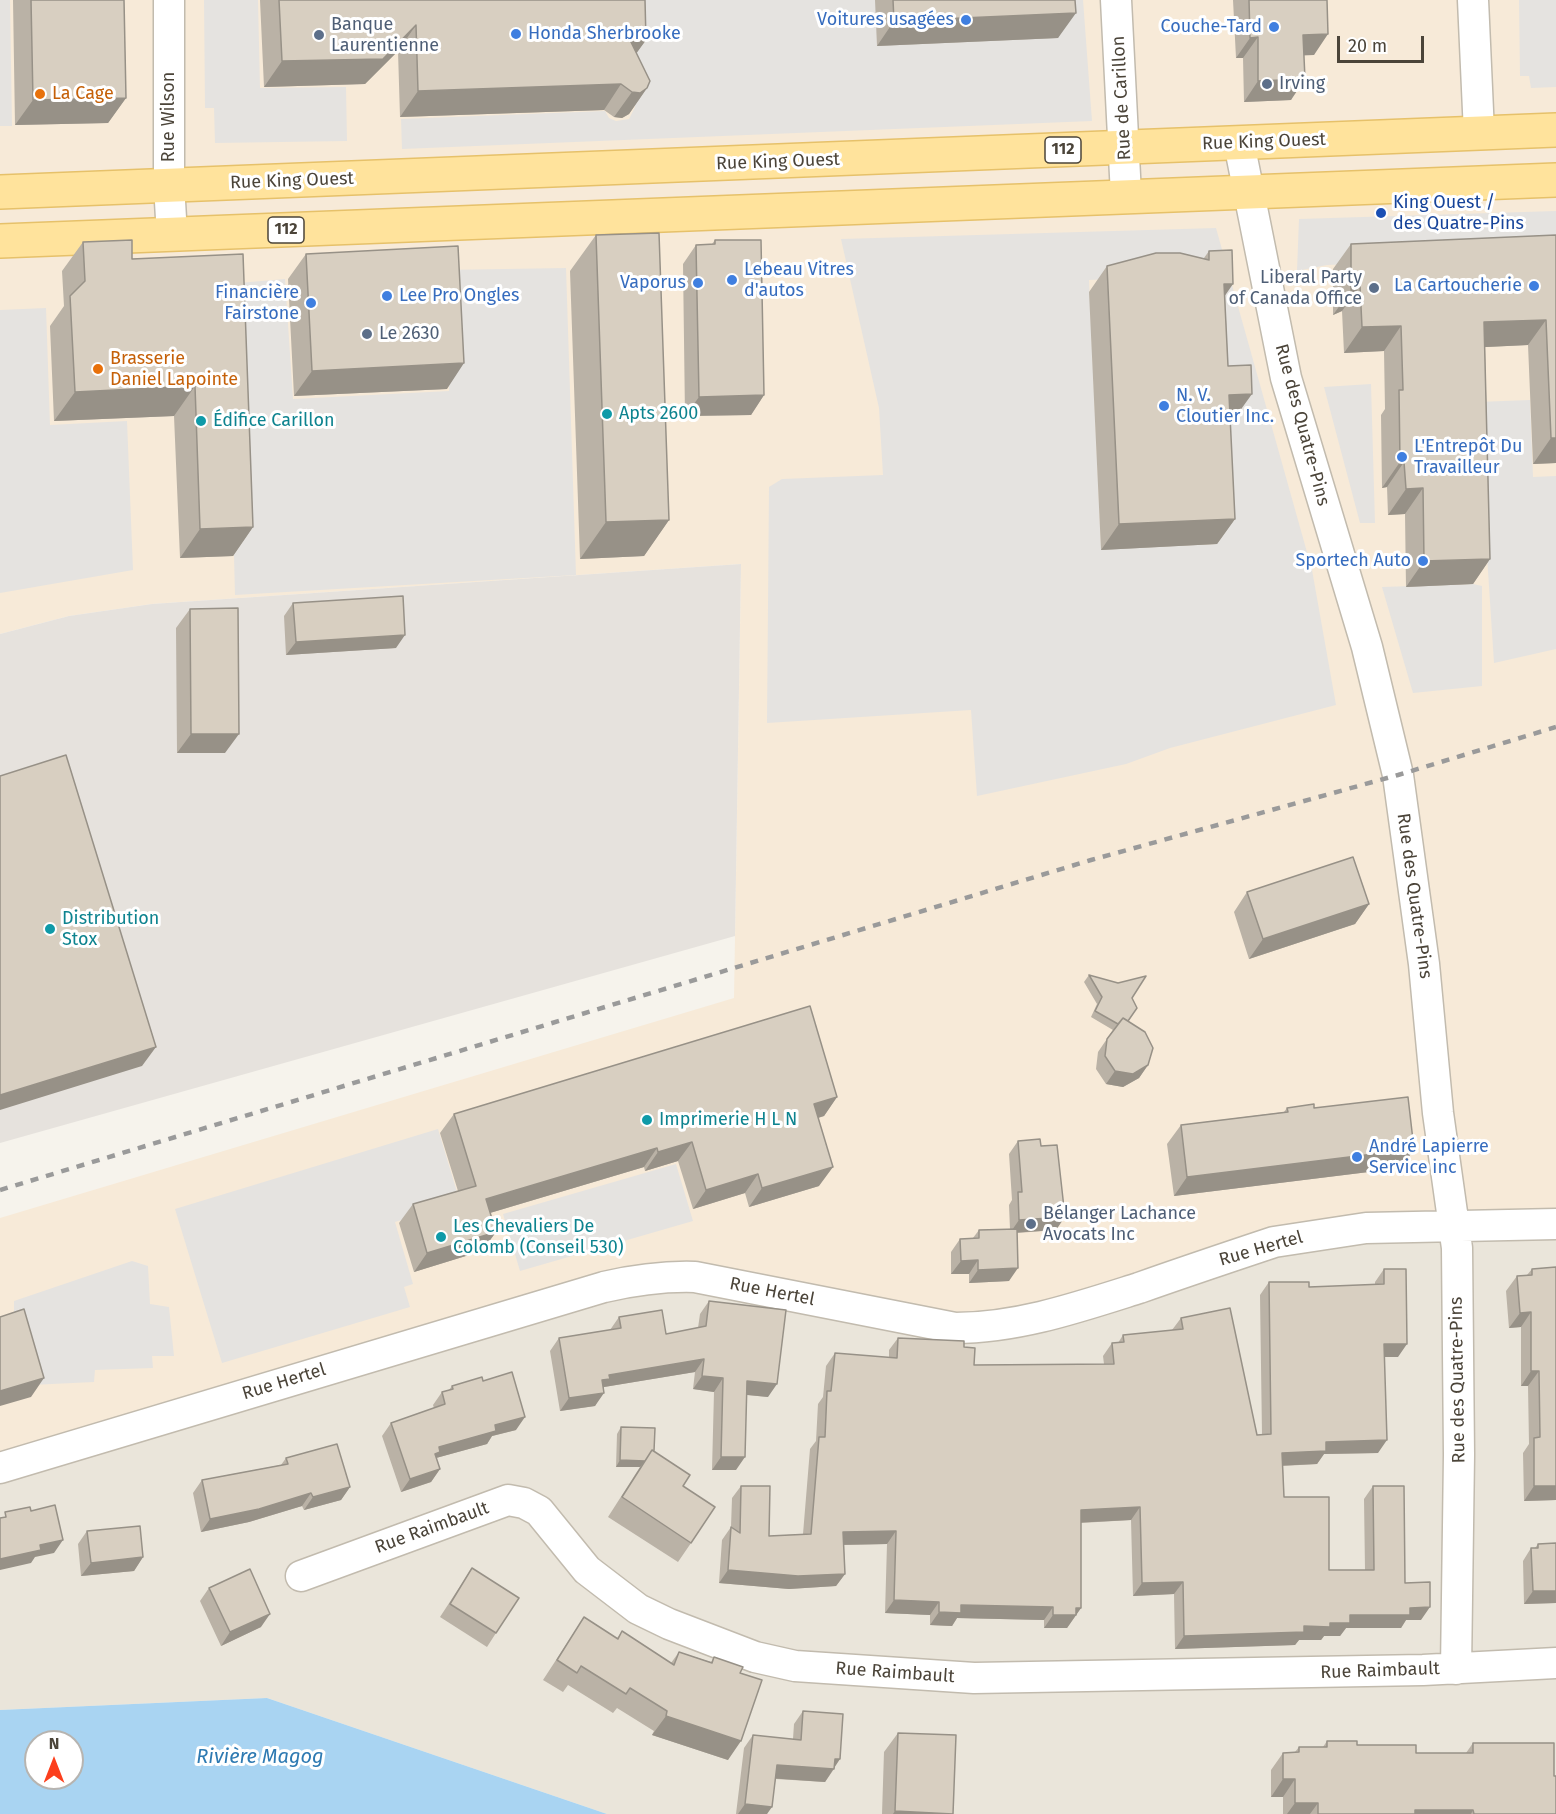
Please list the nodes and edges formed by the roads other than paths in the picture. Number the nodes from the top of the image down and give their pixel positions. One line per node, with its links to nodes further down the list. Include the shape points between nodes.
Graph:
1 (169, 0): 9 (street, Rue Wilson)
2 (1116, 0): 7 (street, Rue de Carillon)
3 (1473, 0): 5 (street)
4 (1556, 130): 5 (main road, Rue King Ouest / 112)
5 (1479, 134): 6 (main road, Rue King Ouest / 112)
6 (1239, 143): 7 (main road, Rue King Ouest / 112); 10 (street, Rue des Quatre-Pins)
7 (1125, 148): 9 (main road, Rue King Ouest / 112); 12 (street, Rue de Carillon)
8 (1556, 180): 10 (main road, 112)
9 (169, 185): 11 (main road, Rue King Ouest / 112); 13 (street, Rue Wilson)
10 (1248, 191): 12 (main road, 112); 16 (street, Rue des Quatre-Pins, via 1286,378 1367,647 1398,775 1424,963 1439,1124)
11 (0, 192)
12 (1126, 195): 13 (main road, 112)
13 (172, 235): 14 (main road, 112)
14 (0, 242)
15 (1556, 1224): 16 (street, Rue Hertel)
16 (1455, 1225): 17 (street, Rue Hertel, via 1366,1228 1274,1242 1077,1308 975,1328 955,1328 695,1277 635,1280 413,1342); 20 (street, Rue des Quatre-Pins, via 1459,1455)
17 (0, 1468)
18 (301, 1576): 20 (street, Rue Raimbault, via 508,1500 539,1511 587,1570 638,1609 755,1657 795,1666 974,1678)
19 (1556, 1663): 20 (street, Rue Raimbault)
20 (1456, 1669)

